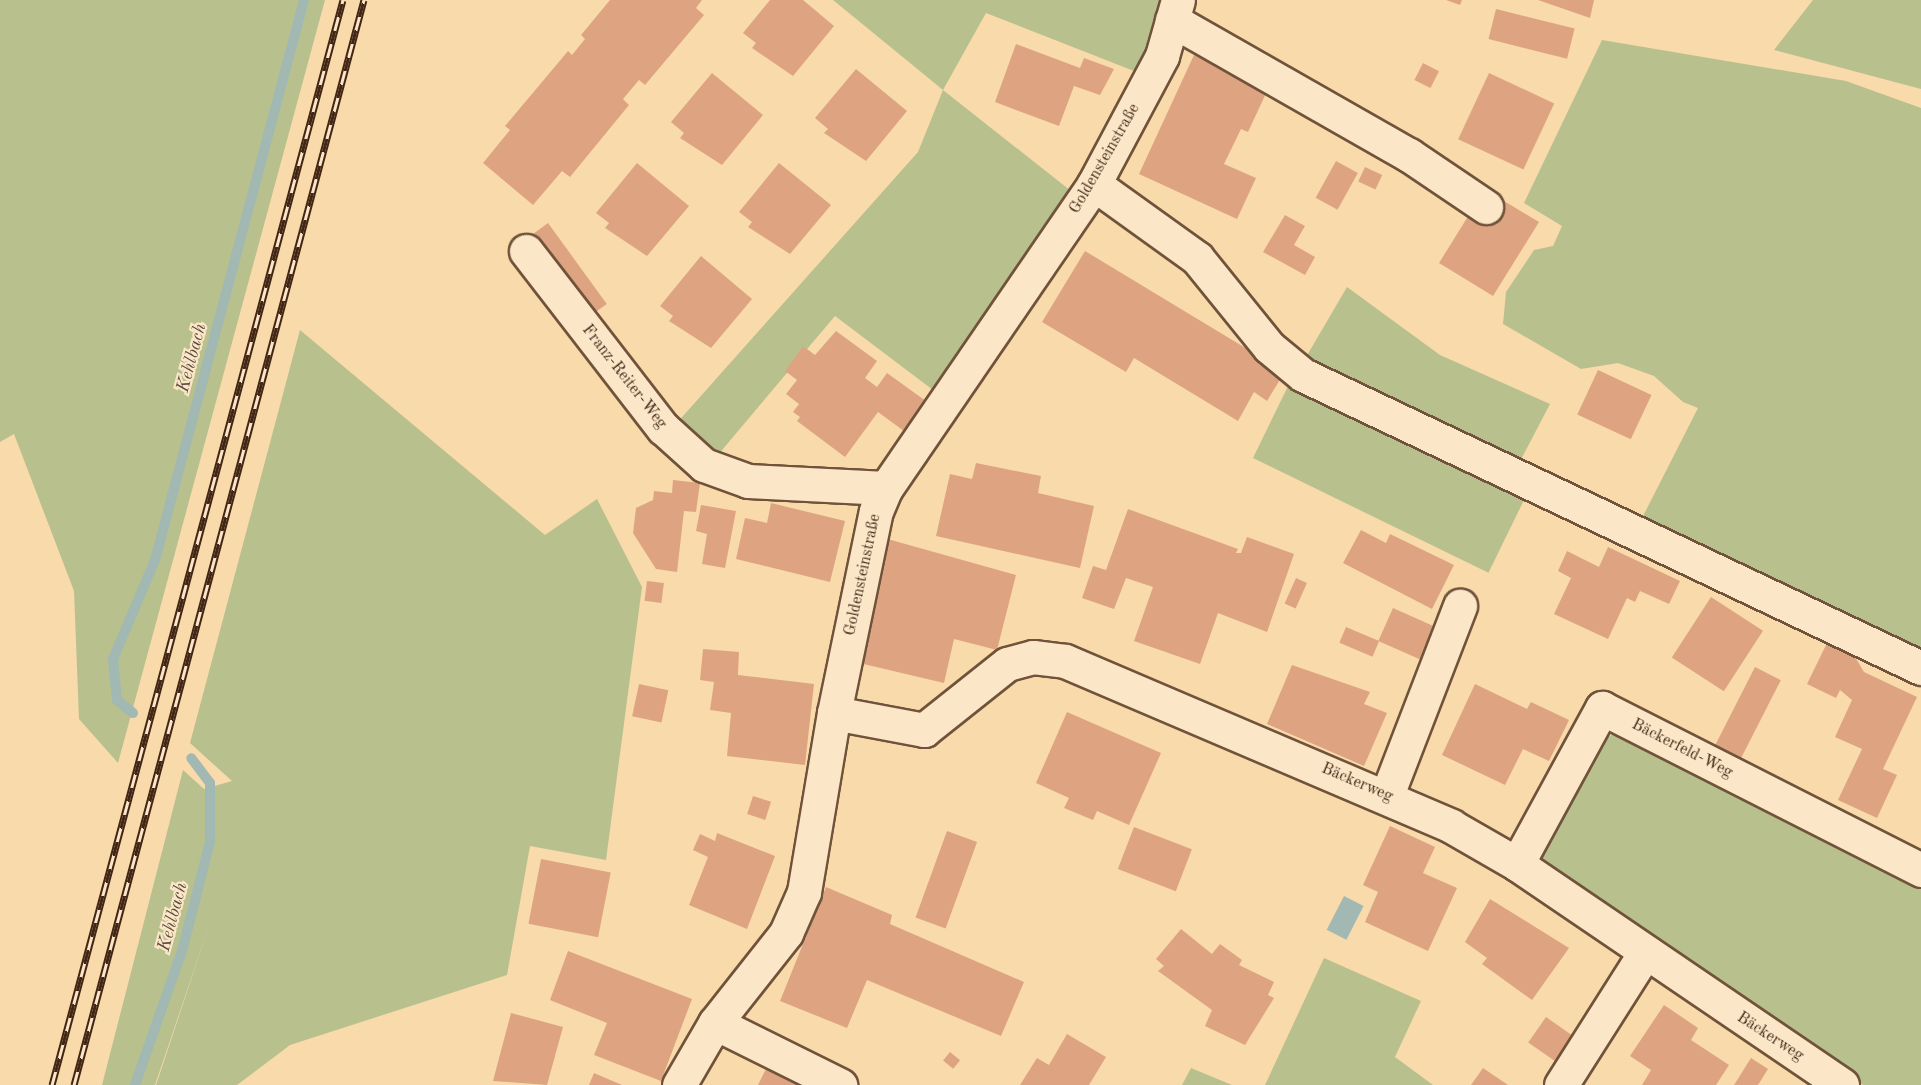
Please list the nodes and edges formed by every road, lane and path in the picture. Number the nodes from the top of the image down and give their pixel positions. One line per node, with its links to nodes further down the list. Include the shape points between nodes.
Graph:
1 (1175, 10): 2 (street, Goldensteinstraße, via 1162,56); 3 (street)
2 (1094, 184): 5 (street, Goldensteinstraße); 7 (street, via 1197,258 1269,346 1303,375)
3 (1486, 207)
4 (526, 251): 5 (street, Franz-Reiter-Weg, via 663,428 704,465 748,481)
5 (886, 488): 8 (street, Goldensteinstraße, via 876,510)
6 (1460, 606): 9 (street)
7 (1921, 668)
8 (834, 713): 9 (street, Bäckerweg, via 924,730 1007,664 1033,657 1065,661); 13 (street, Goldensteinstraße, via 804,892 786,933)
9 (1388, 795): 10 (street, Bäckerweg)
10 (1517, 864): 11 (street, Bäckerfeld-Weg, via 1602,708); 12 (street, Bäckerweg)
11 (1921, 870)
12 (1644, 954): 16 (street); 17 (street, Bäckerweg)
13 (716, 1023): 14 (street, Goldensteinstraße); 15 (street)
14 (679, 1085)
15 (840, 1085)
16 (1561, 1085)
17 (1842, 1085)

